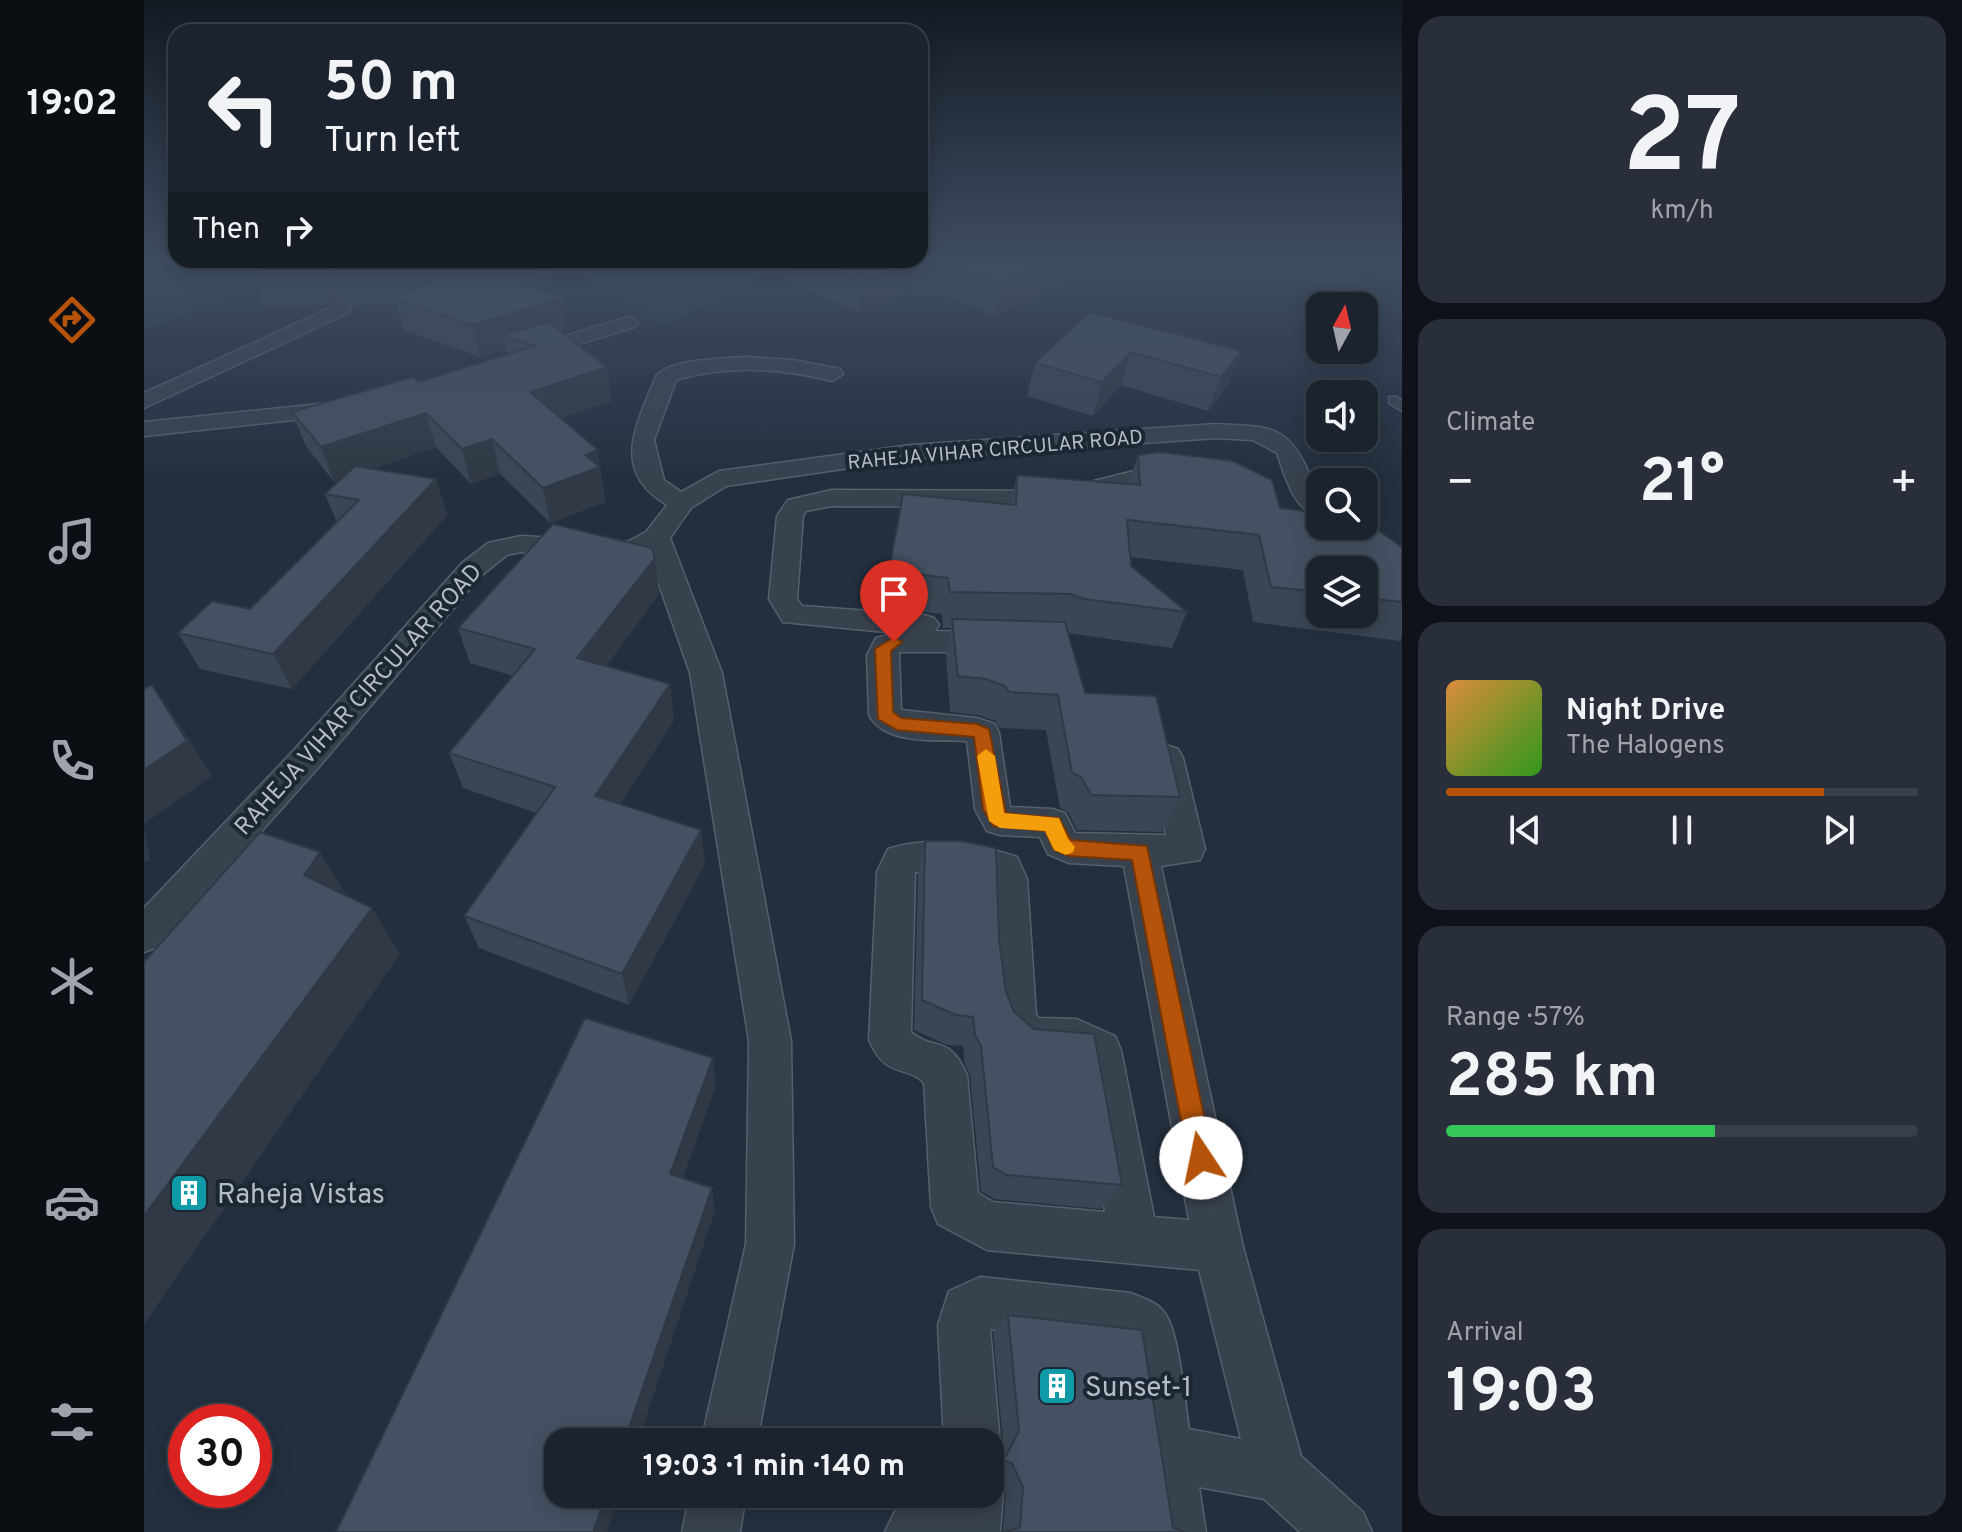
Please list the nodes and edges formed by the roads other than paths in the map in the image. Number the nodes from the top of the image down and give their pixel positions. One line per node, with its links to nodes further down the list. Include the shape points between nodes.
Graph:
1 (284, 335): 5 (street)
2 (586, 335): 3 (street)
3 (511, 358)
4 (832, 374): 10 (street, via 808,366 764,364 697,368 667,376 642,440 652,482)
5 (144, 401)
6 (365, 402): 7 (street, via 336,410)
7 (144, 429)
8 (1203, 482): 14 (street, via 1142,476 1054,499 832,498 797,505 790,516 783,599 793,615)
9 (1306, 494): 10 (street, RAHEJA VIHAR CIRCULAR ROAD, via 1288,450 1273,439 1216,431 813,464 719,479)
10 (682, 503): 13 (street, RAHEJA VIHAR CIRCULAR ROAD)
11 (1288, 509): 12 (street)
12 (1306, 510)
13 (656, 538): 18 (street, RAHEJA VIHAR CIRCULAR ROAD, via 619,552 521,544 498,549 472,569); 21 (street, via 706,673 770,1041 770,1244)
14 (957, 627)
15 (1027, 643): 17 (street, via 887,645 882,655 885,715 897,724 983,733 993,809 1000,821 1052,823 1061,844 1069,848)
16 (1159, 729): 17 (street, via 1187,849)
17 (1140, 852): 20 (street)
18 (144, 935)
19 (1134, 1239): 19 (street, via 987,1226 955,1207 945,1075 932,1061 905,1054 890,1040 896,872 901,860 913,855 1004,868 1014,1011 1029,1038 1077,1038 1100,1050); 20 (street)
20 (1218, 1247): 24 (street)
21 (732, 1428)
22 (971, 1428): 23 (street, via 967,1309 980,1302 1131,1319 1146,1330)
23 (1166, 1453): 24 (street); 31 (street)
24 (1278, 1473): 32 (street)
25 (715, 1508): 27 (street)
26 (975, 1508): 30 (street, via 974,1526)
27 (711, 1532)
28 (914, 1532): 29 (street)
29 (933, 1532)
30 (968, 1532)
31 (1177, 1532)
32 (1343, 1532)

